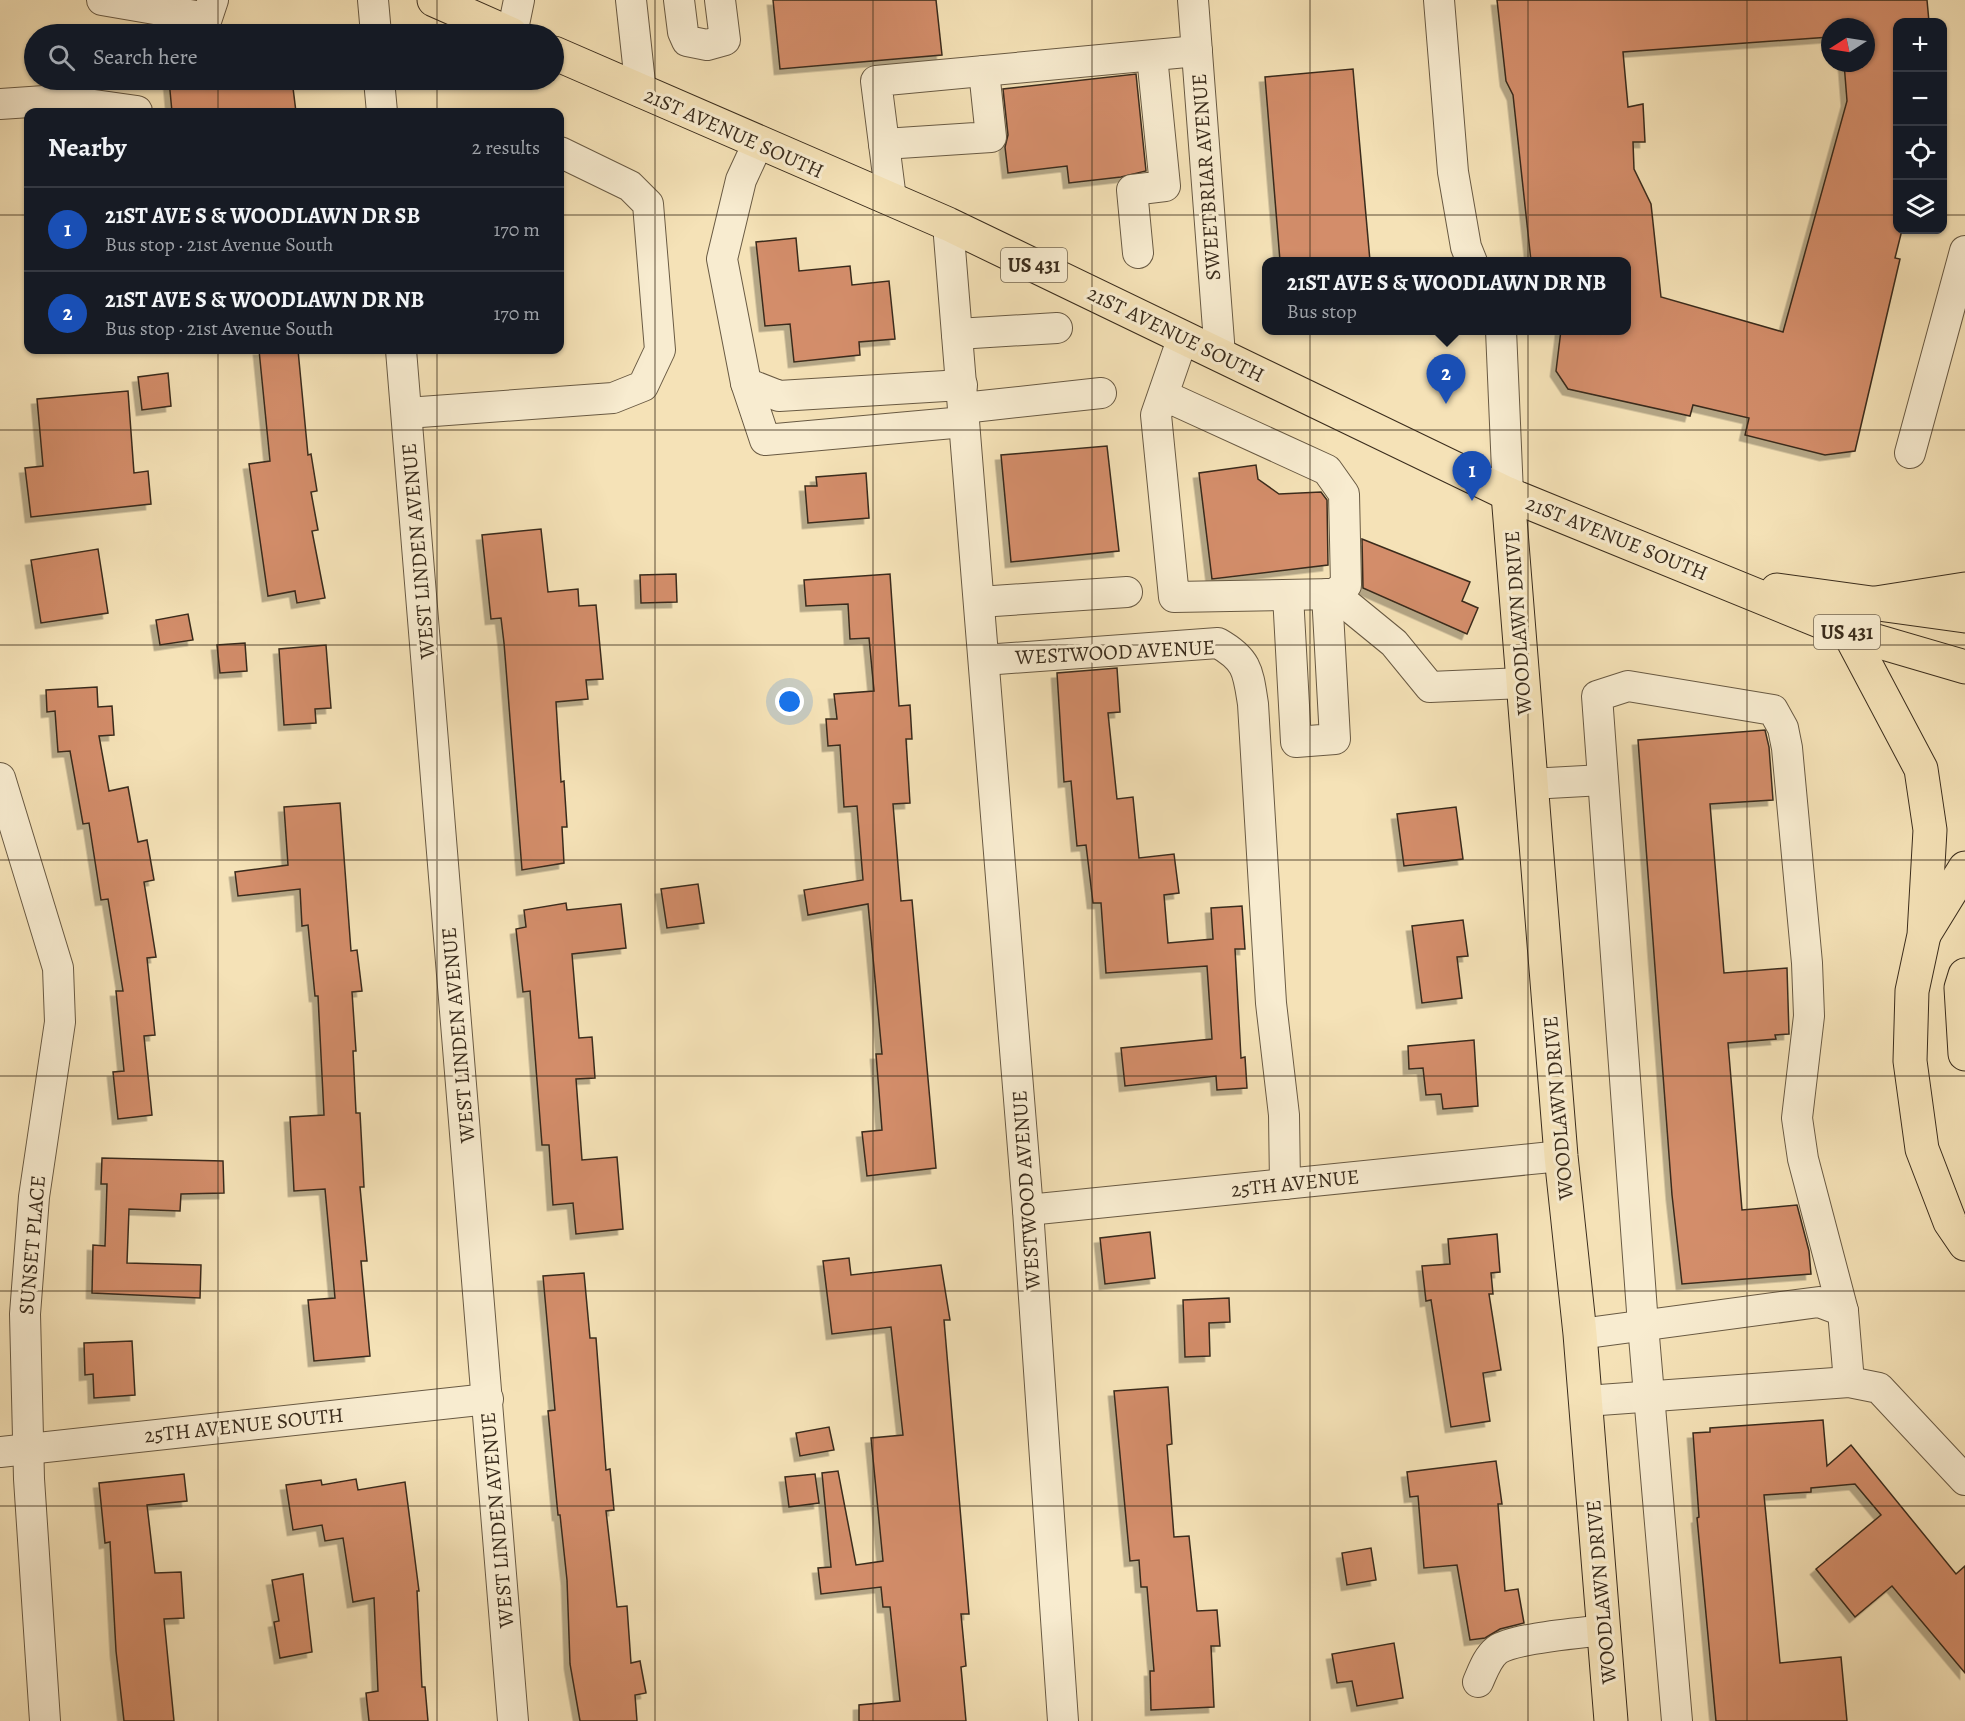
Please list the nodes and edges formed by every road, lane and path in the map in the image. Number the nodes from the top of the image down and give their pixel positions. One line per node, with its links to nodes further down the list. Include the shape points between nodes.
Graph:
1 (102, 0): 2 (street, via 207,18)
2 (213, 0)
3 (373, 0): 11 (street)
4 (434, 0): 12 (main road)
5 (519, 0): 13 (street)
6 (631, 0): 19 (street)
7 (680, 0): 8 (street, via 687,41 707,45 725,40)
8 (720, 0)
9 (1193, 0): 14 (street, SWEETBRIAR AVENUE)
10 (1439, 0): 30 (street, via 1453,172)
11 (375, 24)
12 (488, 24)
13 (513, 24)
14 (1197, 51): 15 (street); 36 (street, SWEETBRIAR AVENUE)
15 (1152, 56): 17 (street); 29 (street, via 1165,186 1132,190)
16 (564, 57): 19 (main road, 21ST AVENUE SOUTH / US 431)
17 (984, 70): 24 (street, via 876,81); 24 (street, via 991,137)
18 (380, 90): 22 (street)
19 (641, 92): 23 (main road, 21ST AVENUE SOUTH / US 431)
20 (0, 104): 21 (street, via 59,100)
21 (116, 108)
22 (382, 108)
23 (759, 141): 26 (main road, 21ST AVENUE SOUTH / US 431); 37 (street, via 741,180 722,259)
24 (884, 144): 26 (street)
25 (564, 155): 41 (street, via 630,186 648,204 660,350 643,386 613,398)
26 (891, 199): 27 (main road, 21ST AVENUE SOUTH / US 431)
27 (948, 224): 32 (street, WESTWOOD AVENUE); 34 (main road, 21ST AVENUE SOUTH / US 431)
28 (1965, 250): 42 (street)
29 (1138, 253)
30 (1470, 257)
31 (1057, 328): 32 (street)
32 (957, 334): 40 (street, WESTWOOD AVENUE)
33 (1501, 335): 43 (street)
34 (1183, 337): 36 (main road, 21ST AVENUE SOUTH / US 431); 39 (street)
35 (401, 354): 41 (street, WEST LINDEN AVENUE)
36 (1220, 355): 43 (main road, 21ST AVENUE SOUTH / US 431)
37 (746, 383): 40 (street, via 779,396); 40 (street, via 765,440)
38 (1101, 393): 40 (street)
39 (1163, 395): 47 (street, via 1327,470 1344,494 1346,585); 48 (street, via 1156,415 1174,597)
40 (963, 405): 49 (street, WESTWOOD AVENUE)
41 (407, 413): 72 (street, WEST LINDEN AVENUE)
42 (1910, 453)
43 (1508, 494): 44 (main road, 21ST AVENUE SOUTH / US 431); 55 (main road, WOODLAWN DRIVE)
44 (1733, 585): 50 (main road, US 431); 52 (main road, US 431)
45 (1965, 589): 50 (main road)
46 (1127, 592): 49 (street)
47 (1331, 594): 48 (street); 48 (street, via 1335,739 1296,742); 55 (street, via 1394,643 1430,687)
48 (1288, 595)
49 (979, 602): 53 (street, WESTWOOD AVENUE)
50 (1876, 603): 51 (main road, US 431)
51 (1965, 616)
52 (1849, 633): 54 (main road, US 431); 60 (main road, via 1921,769 1929,830)
53 (984, 660): 64 (street, WESTWOOD AVENUE, via 1218,643 1239,655 1249,678 1253,705 1271,1003 1284,1115); 65 (street, WESTWOOD AVENUE)
54 (1965, 667)
55 (1523, 683): 58 (main road, WOODLAWN DRIVE)
56 (0, 778): 74 (street, SUNSET PLACE, via 58,968 60,1022 34,1197)
57 (1603, 780): 58 (street); 67 (street, via 1597,696 1628,686 1773,710 1783,728 1809,1016 1797,1118 1803,1159); 68 (street)
58 (1530, 784): 63 (main road, WOODLAWN DRIVE)
59 (1965, 867): 60 (main road)
60 (1924, 935): 66 (main road, via 1912,991 1910,1061 1923,1149 1950,1222)
61 (1965, 975): 62 (main road, via 1961,988)
62 (1965, 1054)
63 (1561, 1156): 64 (street, 25TH AVENUE); 69 (main road, WOODLAWN DRIVE)
64 (1285, 1184): 65 (street, 25TH AVENUE)
65 (1028, 1210): 80 (street, WESTWOOD AVENUE)
66 (1965, 1244)
67 (1842, 1311): 68 (street, via 1819,1302); 70 (street)
68 (1642, 1325): 69 (street); 71 (street)
69 (1580, 1334): 73 (main road, WOODLAWN DRIVE)
70 (1849, 1382): 71 (street); 75 (street, via 1879,1388)
71 (1648, 1395): 73 (street); 82 (street)
72 (488, 1398): 74 (street, 25TH AVENUE SOUTH); 79 (street, WEST LINDEN AVENUE)
73 (1586, 1401): 76 (main road, WOODLAWN DRIVE)
74 (14, 1451): 78 (street, SUNSET PLACE)
75 (1965, 1480)
76 (1604, 1630): 77 (street, via 1499,1649 1489,1658); 81 (main road, WOODLAWN DRIVE)
77 (1478, 1682)
78 (45, 1721)
79 (513, 1721)
80 (1063, 1721)
81 (1611, 1721)
82 (1677, 1721)

